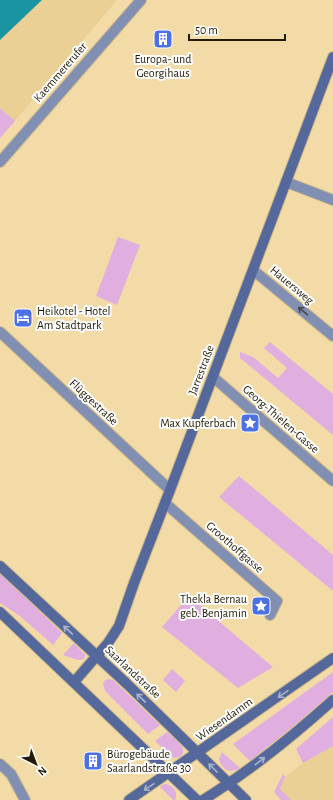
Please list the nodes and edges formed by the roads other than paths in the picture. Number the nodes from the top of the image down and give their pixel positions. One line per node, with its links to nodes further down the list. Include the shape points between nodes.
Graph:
1 (141, 0): 3 (street, Kaemmererufer)
2 (333, 57): 4 (street, Jarrestraße)
3 (0, 162)
4 (286, 182): 5 (street); 6 (street, Jarrestraße)
5 (333, 200)
6 (253, 270): 8 (street, Hauersweg, one-way to 6); 9 (street, Jarrestraße)
7 (0, 332): 11 (street, Flüggestraße)
8 (333, 336)
9 (213, 377): 10 (street, Georg-Thielen-Gasse); 11 (street, Jarrestraße)
10 (333, 481)
11 (170, 490): 12 (street, Jarrestraße)
12 (165, 503): 15 (street, Groothoffgasse, via 276,601); 16 (street, Jarrestraße, via 119,626)
13 (0, 566): 16 (street, Saarlandstraße, one-way to 13)
14 (0, 612): 18 (street)
15 (270, 615)
16 (97, 656): 18 (street, Jarrestraße); 20 (street, Saarlandstraße, one-way to 16)
17 (333, 658): 20 (street, Wiesendamm, one-way to 20)
18 (74, 682): 22 (street)
19 (333, 700): 23 (street, one-way to 19, via 277,748)
20 (198, 753): 22 (street, Wiesendamm); 23 (street, Saarlandstraße, one-way to 20)
21 (0, 764): 24 (street, via 11,774)
22 (169, 773): 25 (street, Wiesendamm, one-way to 25); 26 (street)
23 (229, 784): 27 (street); 28 (street, Saarlandstraße)
24 (26, 800)
25 (129, 800)
26 (197, 800)
27 (203, 800)
28 (246, 800)

